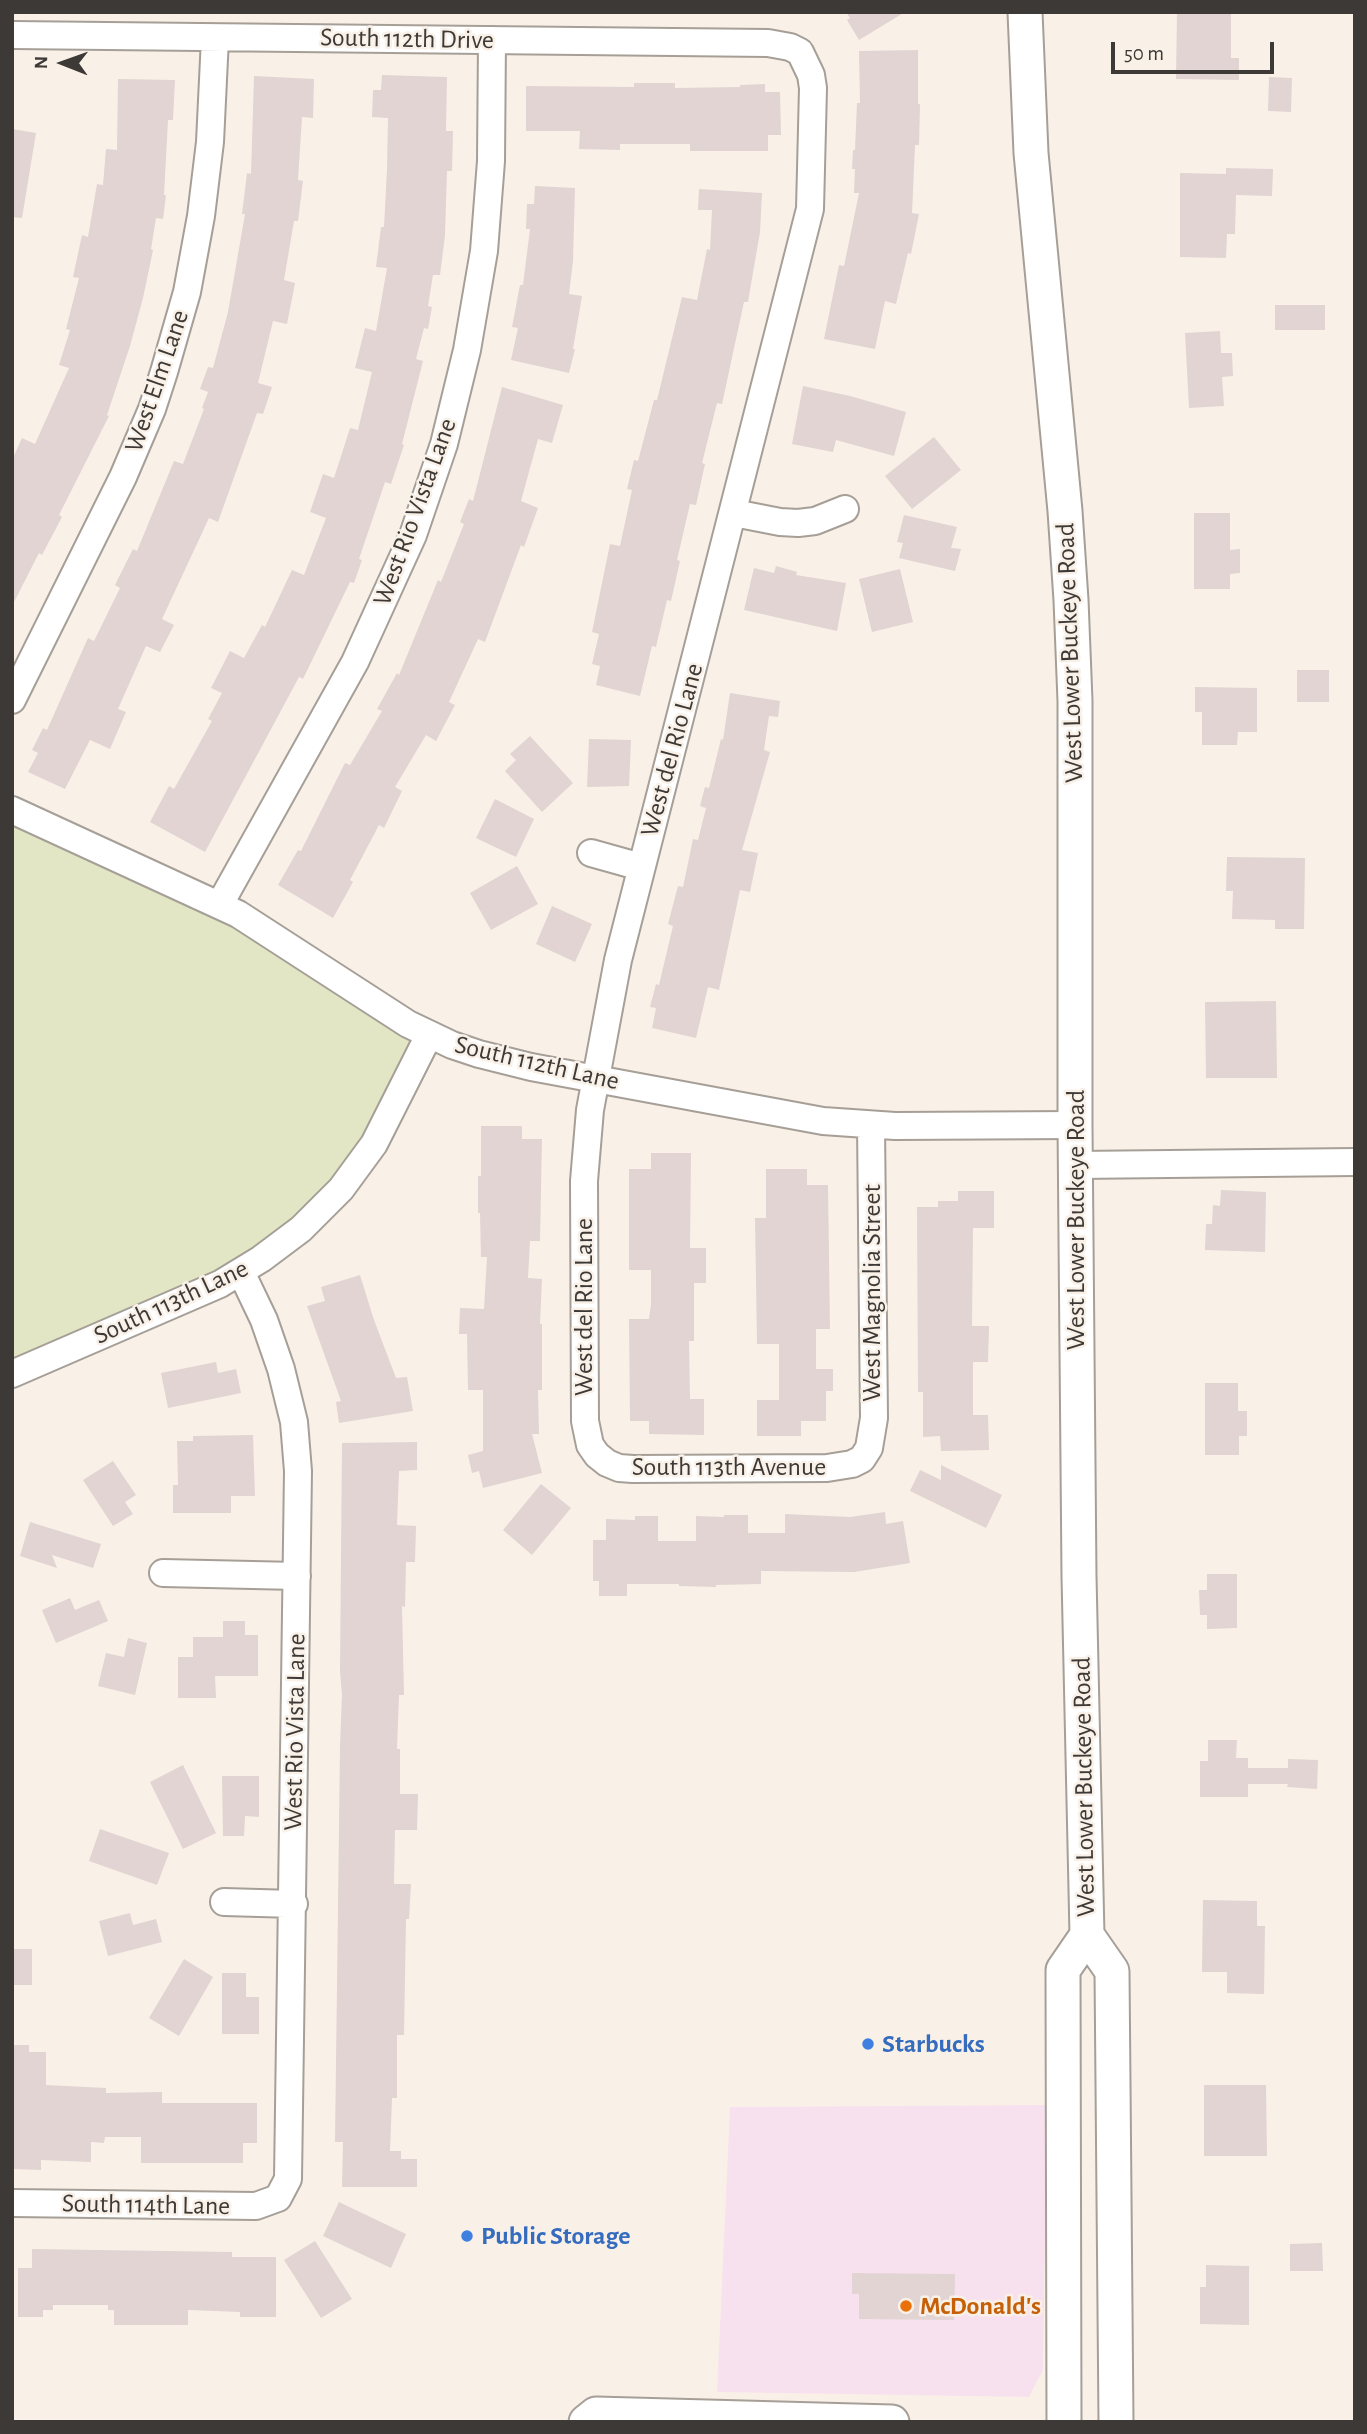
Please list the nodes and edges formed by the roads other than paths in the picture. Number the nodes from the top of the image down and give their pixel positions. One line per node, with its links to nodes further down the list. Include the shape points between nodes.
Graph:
1 (1025, 12): 16 (main road, West Lower Buckeye Road, via 1031,153 1071,600)
2 (12, 35): 3 (street, South 112th Drive)
3 (215, 37): 4 (street, South 112th Drive); 8 (street, West Elm Lane, via 205,192 187,292 164,372 123,477)
4 (492, 40): 5 (street, South 112th Drive, via 768,43); 12 (street, West Rio Vista Lane, via 491,162 484,251 467,351 444,444 413,535 355,663)
5 (800, 52): 7 (street, West del Rio Lane, via 813,88 810,209)
6 (845, 509): 7 (street, via 798,523)
7 (734, 513): 11 (street, West del Rio Lane)
8 (12, 700)
9 (12, 810): 12 (street, South 112th Lane)
10 (591, 853): 11 (street)
11 (641, 867): 14 (street, West del Rio Lane)
12 (220, 904): 13 (street, South 112th Lane)
13 (429, 1035): 14 (street, South 112th Lane, via 505,1061); 19 (street, South 113th Lane, via 388,1119 349,1178 301,1229)
14 (596, 1079): 15 (street, South 112th Lane, via 796,1117); 21 (street, West del Rio Lane, via 584,1170 585,1420)
15 (871, 1125): 16 (street, South 112th Lane); 22 (street, West Magnolia Street, via 874,1418 869,1448)
16 (1075, 1125): 18 (main road, West Lower Buckeye Road)
17 (1355, 1162): 18 (street)
18 (1076, 1165): 27 (main road, West Lower Buckeye Road)
19 (241, 1272): 20 (street, South 113th Lane); 24 (street, West Rio Vista Lane, via 273,1344 294,1422)
20 (12, 1374)
21 (597, 1455): 22 (street, South 113th Avenue, via 607,1463 633,1469 827,1468)
22 (862, 1459)
23 (163, 1573): 24 (street)
24 (297, 1576): 26 (street, West Rio Vista Lane)
25 (224, 1902): 26 (street)
26 (294, 1904): 28 (street, West Rio Vista Lane, via 290,2167)
27 (1087, 1935): 32 (main road, West Lower Buckeye Road, via 1063,1970); 33 (main road, via 1112,1971)
28 (278, 2198): 29 (street, South 114th Lane, via 244,2207)
29 (12, 2203)
30 (586, 2422): 31 (main road, via 596,2414)
31 (892, 2422)
32 (1064, 2422)
33 (1116, 2422)

